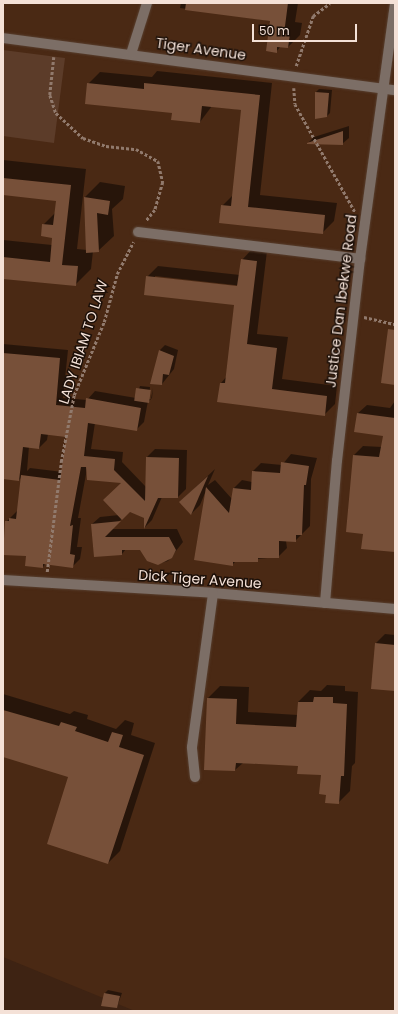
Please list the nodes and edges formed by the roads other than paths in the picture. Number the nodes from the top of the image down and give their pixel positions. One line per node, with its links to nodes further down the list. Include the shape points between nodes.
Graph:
1 (147, 3): 4 (lane)
2 (395, 3): 5 (lane, Justice Dan Ibekwe Road)
3 (3, 38): 4 (lane, Tiger Avenue)
4 (131, 54): 5 (lane, Tiger Avenue)
5 (382, 88): 6 (lane, Tiger Avenue); 8 (lane, Justice Dan Ibekwe Road)
6 (395, 90)
7 (138, 232): 8 (lane)
8 (360, 259): 11 (lane, Justice Dan Ibekwe Road, via 337,461)
9 (3, 580): 10 (lane, Dick Tiger Avenue)
10 (213, 593): 11 (lane, Dick Tiger Avenue); 13 (lane, via 192,747)
11 (325, 603): 12 (lane, Dick Tiger Avenue)
12 (395, 609)
13 (195, 777)

